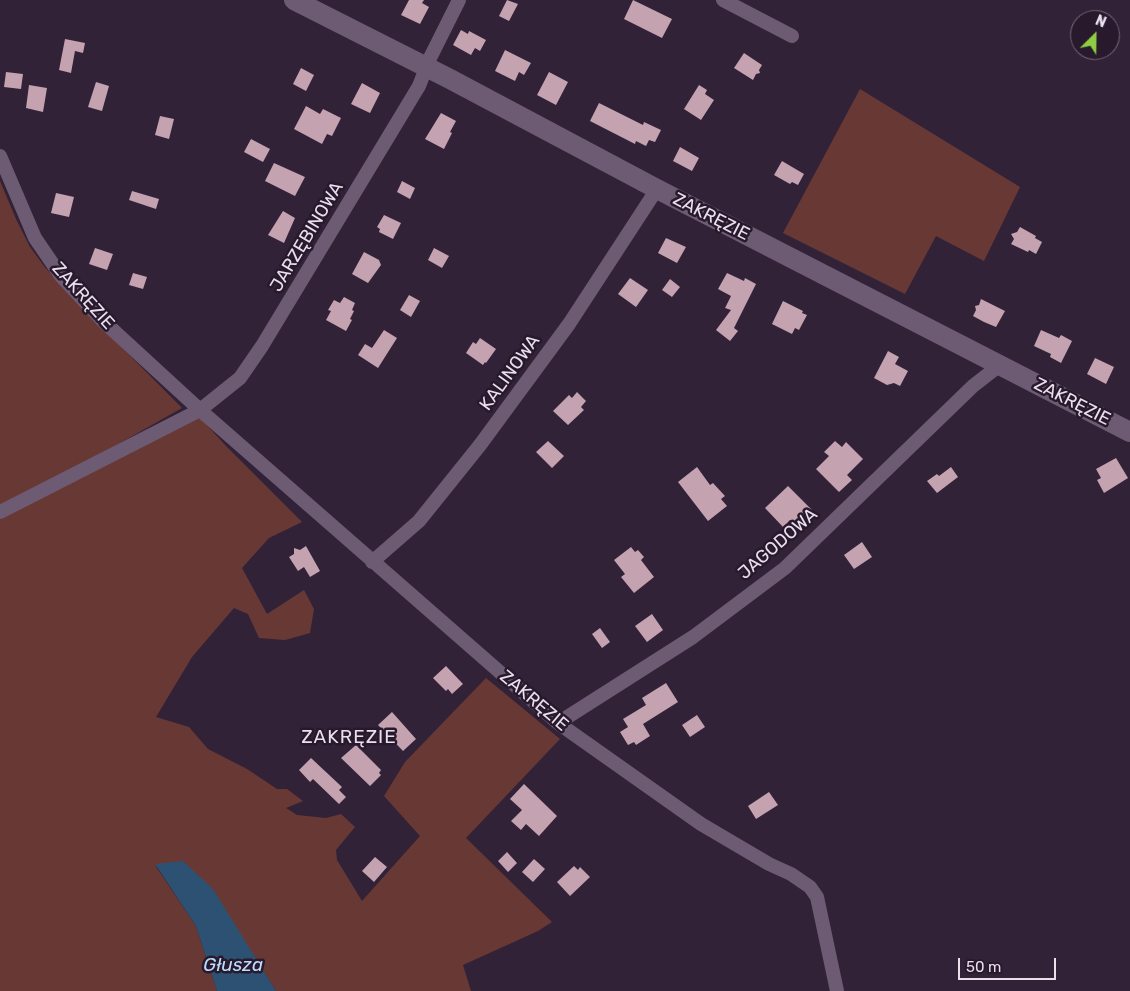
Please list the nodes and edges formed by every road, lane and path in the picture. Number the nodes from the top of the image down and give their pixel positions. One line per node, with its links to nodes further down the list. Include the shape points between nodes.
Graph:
1 (294, 0): 5 (street, ZAKRĘZIE)
2 (459, 0): 5 (street, JARZĘBINOWA)
3 (723, 0): 4 (street)
4 (792, 36)
5 (427, 68): 7 (street, ZAKRĘZIE); 9 (street, JARZĘBINOWA, via 262,346 240,378)
6 (0, 156): 9 (street, ZAKRĘZIE, via 35,238 61,276 102,320)
7 (657, 189): 8 (street, ZAKRĘZIE); 12 (street, KALINOWA, via 568,324 480,445 420,521)
8 (1000, 364): 10 (street, ZAKRĘZIE); 13 (street, JAGODOWA, via 973,386 785,568 693,637)
9 (200, 410): 11 (street); 12 (street, ZAKRĘZIE)
10 (1130, 432)
11 (0, 512)
12 (372, 562): 13 (street, ZAKRĘZIE)
13 (558, 723): 14 (street, ZAKRĘZIE, via 701,824 810,887 817,898)
14 (837, 991)

